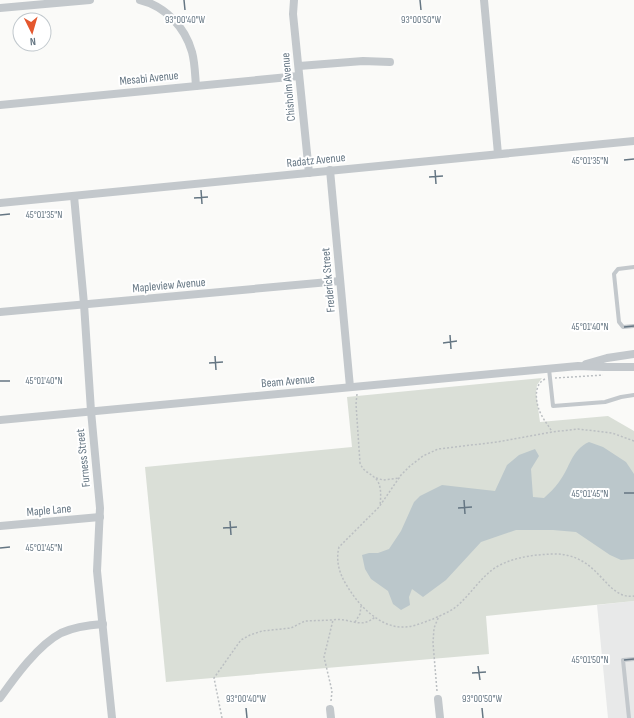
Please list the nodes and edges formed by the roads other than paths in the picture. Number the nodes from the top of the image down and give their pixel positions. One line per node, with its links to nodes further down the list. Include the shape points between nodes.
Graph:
1 (90, 0): 5 (street)
2 (140, 0): 9 (street, via 152,4 172,17 185,34 192,53)
3 (294, 0): 7 (street, Chisholm Avenue)
4 (484, 0): 12 (street)
5 (0, 8)
6 (390, 62): 7 (street, via 363,61)
7 (298, 66): 8 (street, Chisholm Avenue)
8 (299, 76): 9 (street, Mesabi Avenue); 14 (street, Chisholm Avenue)
9 (196, 86): 10 (street, Mesabi Avenue)
10 (0, 105)
11 (634, 142): 12 (street, Radatz Avenue)
12 (498, 154): 13 (street, Radatz Avenue)
13 (330, 170): 14 (street, Radatz Avenue); 18 (street, Frederick Street)
14 (309, 173): 15 (street, Radatz Avenue)
15 (74, 196): 16 (street, Radatz Avenue); 19 (street, Furness Street)
16 (0, 203)
17 (634, 268): 21 (lane, via 618,269 614,274 620,322 623,327)
18 (340, 282): 19 (street, Mapleview Avenue); 26 (street, Frederick Street)
19 (84, 304): 20 (street, Mapleview Avenue); 28 (street, Furness Street)
20 (0, 312)
21 (634, 326)
22 (634, 354): 23 (street, Beam Avenue)
23 (578, 366): 24 (street, Beam Avenue); 25 (street, Beam Avenue)
24 (634, 366)
25 (549, 368): 26 (street, Beam Avenue); 27 (lane, via 553,406 605,402)
26 (354, 387): 28 (street, Beam Avenue)
27 (634, 395)
28 (91, 412): 29 (street, Beam Avenue); 30 (street, Furness Street)
29 (0, 420)
30 (100, 517): 31 (street, Maple Lane); 32 (street, Furness Street, via 97,571)
31 (0, 526)
32 (103, 624): 34 (street, via 74,628 53,638 38,651); 36 (street, Furness Street)
33 (634, 659): 38 (lane, via 623,660)
34 (0, 698)
35 (438, 699): 37 (street)
36 (112, 718)
37 (440, 718)
38 (629, 718)

